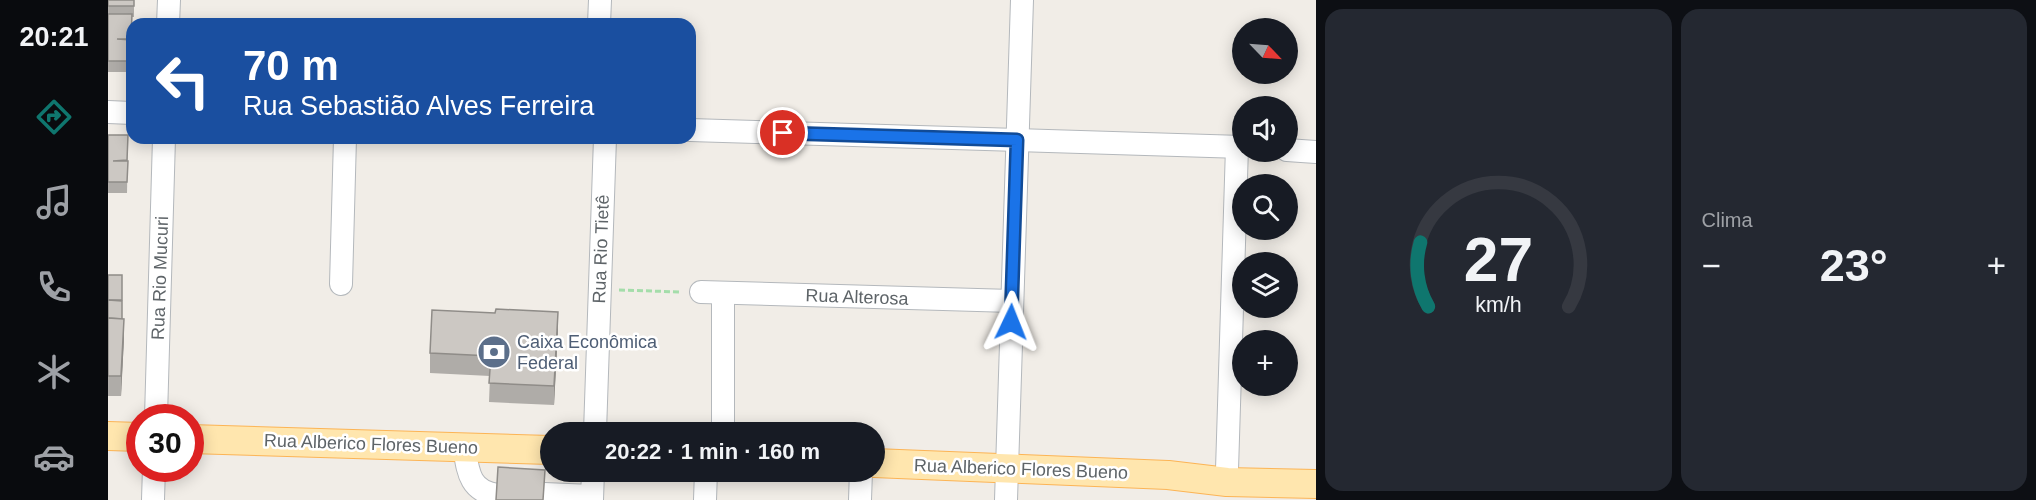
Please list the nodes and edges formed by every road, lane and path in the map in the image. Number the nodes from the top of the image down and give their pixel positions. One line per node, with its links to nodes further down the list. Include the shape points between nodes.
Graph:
1 (169, 0): 4 (street)
2 (600, 0): 5 (street)
3 (1022, 0): 9 (street)
4 (168, 18)
5 (599, 18)
6 (108, 112): 7 (street)
7 (126, 113)
8 (696, 130): 9 (street)
9 (1017, 140): 13 (street); 20 (street)
10 (164, 144): 21 (street, Rua Rio Mucuri)
11 (345, 144): 17 (street)
12 (605, 144): 18 (street, Rua Rio Tietê)
13 (1232, 147)
14 (1298, 151): 15 (street)
15 (1316, 152)
16 (1239, 162): 31 (street)
17 (341, 284)
18 (600, 290): 19 (path); 22 (street, Rua Rio Tietê)
19 (712, 293): 20 (street, Rua Alterosa); 23 (street)
20 (1012, 301): 30 (street)
21 (156, 404)
22 (595, 422)
23 (722, 422)
24 (108, 436): 25 (main road)
25 (126, 437)
26 (204, 439): 27 (main road, Rua Alberico Flores Bueno)
27 (464, 447): 28 (main road, Rua Alberico Flores Bueno); 40 (street, via 469,479 480,491)
28 (540, 450)
29 (885, 463): 30 (main road, Rua Alberico Flores Bueno)
30 (1007, 468): 33 (main road, Rua Alberico Flores Bueno); 45 (street)
31 (1227, 470): 32 (main road, Rua Alberico Flores Bueno); 33 (main road, Rua Alberico Flores Bueno)
32 (1316, 472)
33 (1168, 475): 38 (main road, Rua Alberico Flores Bueno, via 1227,482)
34 (154, 482): 42 (street)
35 (593, 482): 41 (street)
36 (706, 482): 43 (street)
37 (861, 482): 44 (street)
38 (1316, 484)
39 (544, 494): 41 (street)
40 (497, 495)
41 (592, 498)
42 (153, 500)
43 (705, 500)
44 (860, 500)
45 (1006, 500)

